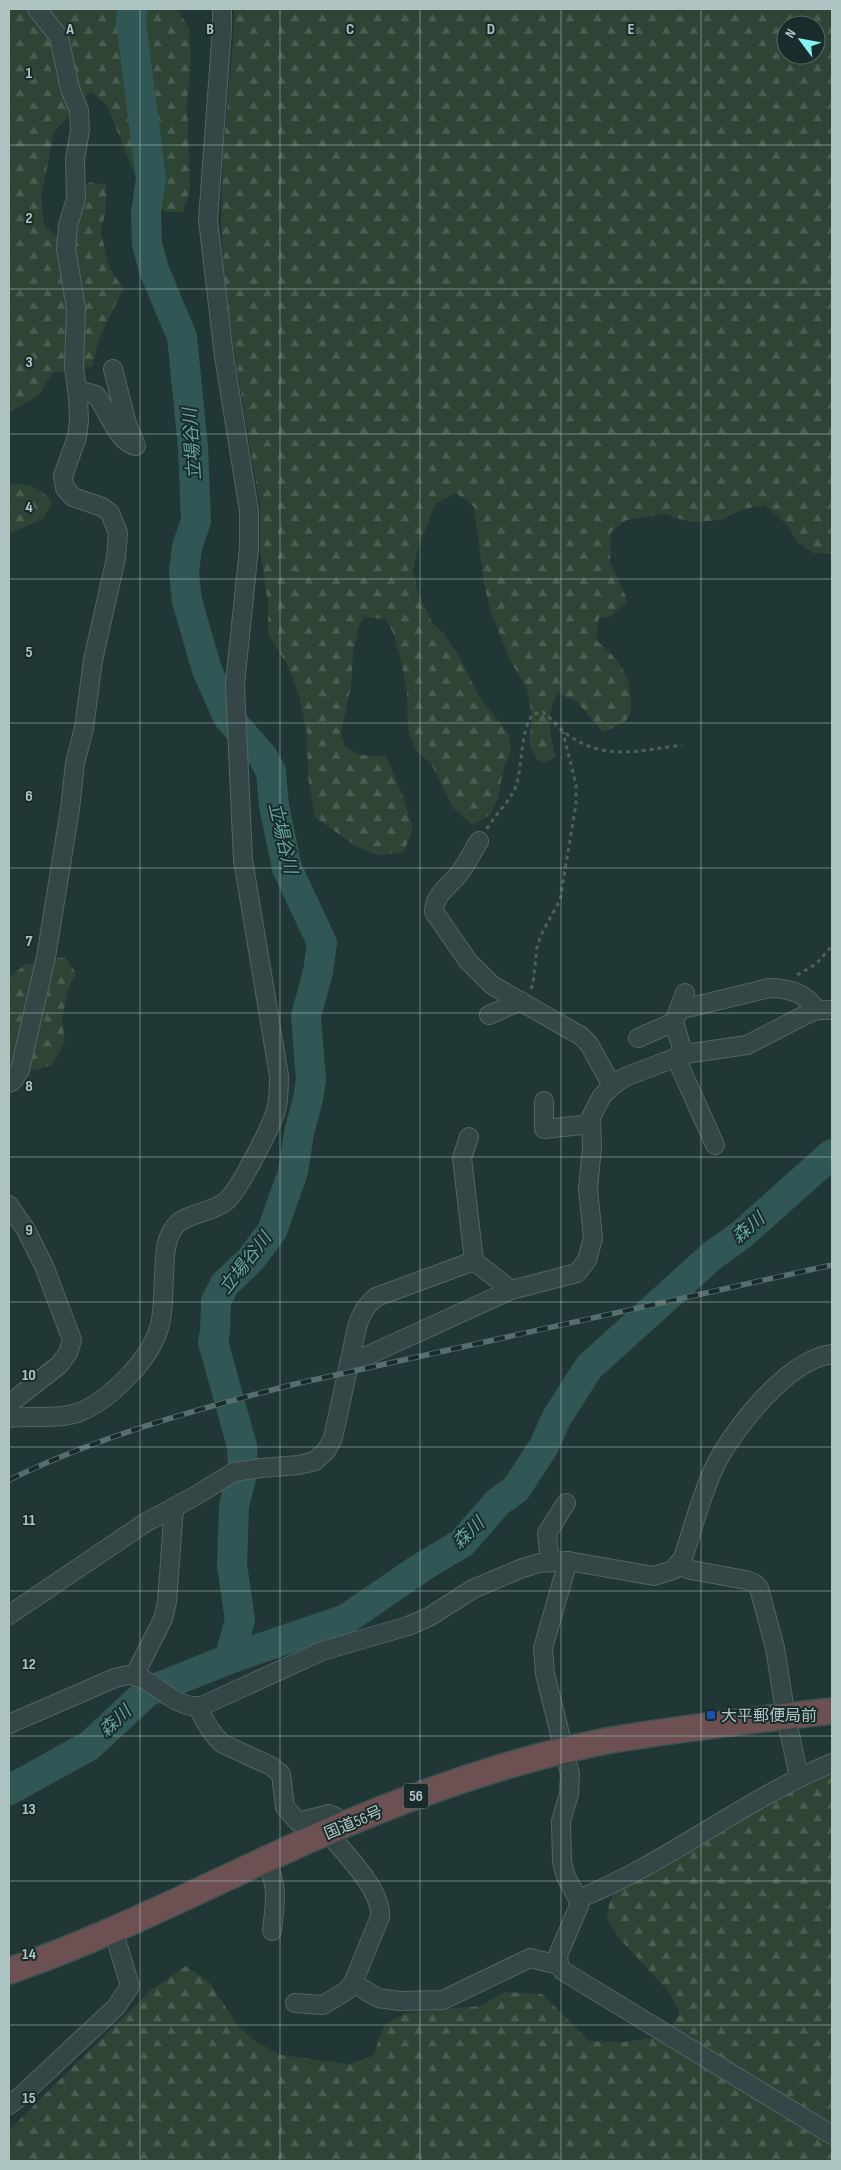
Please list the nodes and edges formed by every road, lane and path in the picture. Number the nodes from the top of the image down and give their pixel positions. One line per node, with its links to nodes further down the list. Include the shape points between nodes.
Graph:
1 (37, 9): 4 (street, via 59,37 70,90 79,110 76,199 68,225 66,249 76,308 74,367)
2 (222, 9): 28 (street, via 208,220 224,356 248,511 249,548 235,684 243,860 279,1076 279,1096 270,1126 237,1188 226,1202 177,1224 170,1234 160,1328 132,1373 112,1392 78,1412)
3 (113, 369): 4 (street, via 136,446 127,442 115,428 96,395 88,391 81,392)
4 (78, 397): 16 (street, via 77,437 63,476 65,488 74,497 110,513 118,533 116,558 93,660 46,957 20,1070 14,1081)
5 (562, 730): 6 (path, via 581,742 621,754); 7 (path, via 543,712 533,714 526,723 515,790); 10 (path, via 576,785 576,804 560,900 537,947 533,984)
6 (682, 745)
7 (479, 841): 10 (street, via 461,872 437,897 434,912 479,974)
8 (832, 946): 9 (path, via 816,964)
9 (782, 988): 11 (street); 12 (street, via 796,992)
10 (521, 1001): 13 (street); 17 (street, via 581,1036)
11 (679, 1008): 14 (street); 15 (street)
12 (825, 1010): 15 (street, via 747,1045)
13 (489, 1015)
14 (638, 1038)
15 (680, 1056): 17 (street, via 625,1077); 21 (street)
16 (9, 1083)
17 (612, 1086): 19 (street, via 594,1108)
18 (544, 1100): 19 (street, via 544,1129)
19 (591, 1124): 24 (street, via 588,1190 593,1238 587,1260 577,1273)
20 (469, 1136): 23 (street, via 462,1158)
21 (715, 1145)
22 (9, 1205): 27 (street, via 44,1266 72,1340 68,1353 58,1365)
23 (474, 1260): 24 (street); 26 (street, via 376,1297 359,1316)
24 (511, 1290): 26 (street)
25 (832, 1354): 33 (street, via 806,1364 781,1381 735,1432 714,1468 683,1558)
26 (349, 1364): 30 (street, via 333,1438 315,1462 234,1472)
27 (9, 1404)
28 (9, 1418)
29 (566, 1503): 32 (street, via 547,1533)
30 (174, 1507): 34 (street); 35 (street, via 163,1619)
31 (568, 1561): 32 (street); 33 (street, via 654,1576 673,1570); 40 (street, via 543,1648 545,1674)
32 (550, 1562): 36 (street, via 520,1569 473,1589 422,1620 322,1651)
33 (677, 1565): 38 (street, via 746,1580 759,1588 775,1648)
34 (9, 1615)
35 (134, 1676): 36 (street, via 183,1704); 39 (street, via 114,1678)
36 (197, 1706): 43 (street, via 212,1735 280,1774 285,1807 294,1819 303,1822 329,1814 334,1816)
37 (832, 1711): 38 (highway, 国道56号 / 56)
38 (786, 1716): 40 (highway, 国道56号 / 56, via 611,1740); 42 (street)
39 (9, 1724)
40 (565, 1751): 43 (highway, 国道56号 / 56, via 473,1776 412,1797); 45 (street, via 570,1774 569,1794 561,1821 562,1862)
41 (832, 1763): 42 (street)
42 (799, 1777): 45 (street, via 613,1885)
43 (334, 1830): 44 (highway, 国道56号 / 56); 50 (street, via 380,1907 380,1917)
44 (266, 1860): 46 (highway, 国道56号 / 56); 47 (street, via 276,1891)
45 (578, 1899): 49 (street, via 579,1906 558,1955)
46 (113, 1928): 48 (highway, 国道56号 / 56); 52 (street, via 130,1986 116,2008)
47 (272, 1931)
48 (14, 1965)
49 (559, 1965): 50 (street, via 530,1958 443,2000 378,1998); 53 (street, via 563,1971)
50 (353, 1983): 51 (street, via 323,2005)
51 (295, 2003)
52 (9, 2105)
53 (832, 2135)

